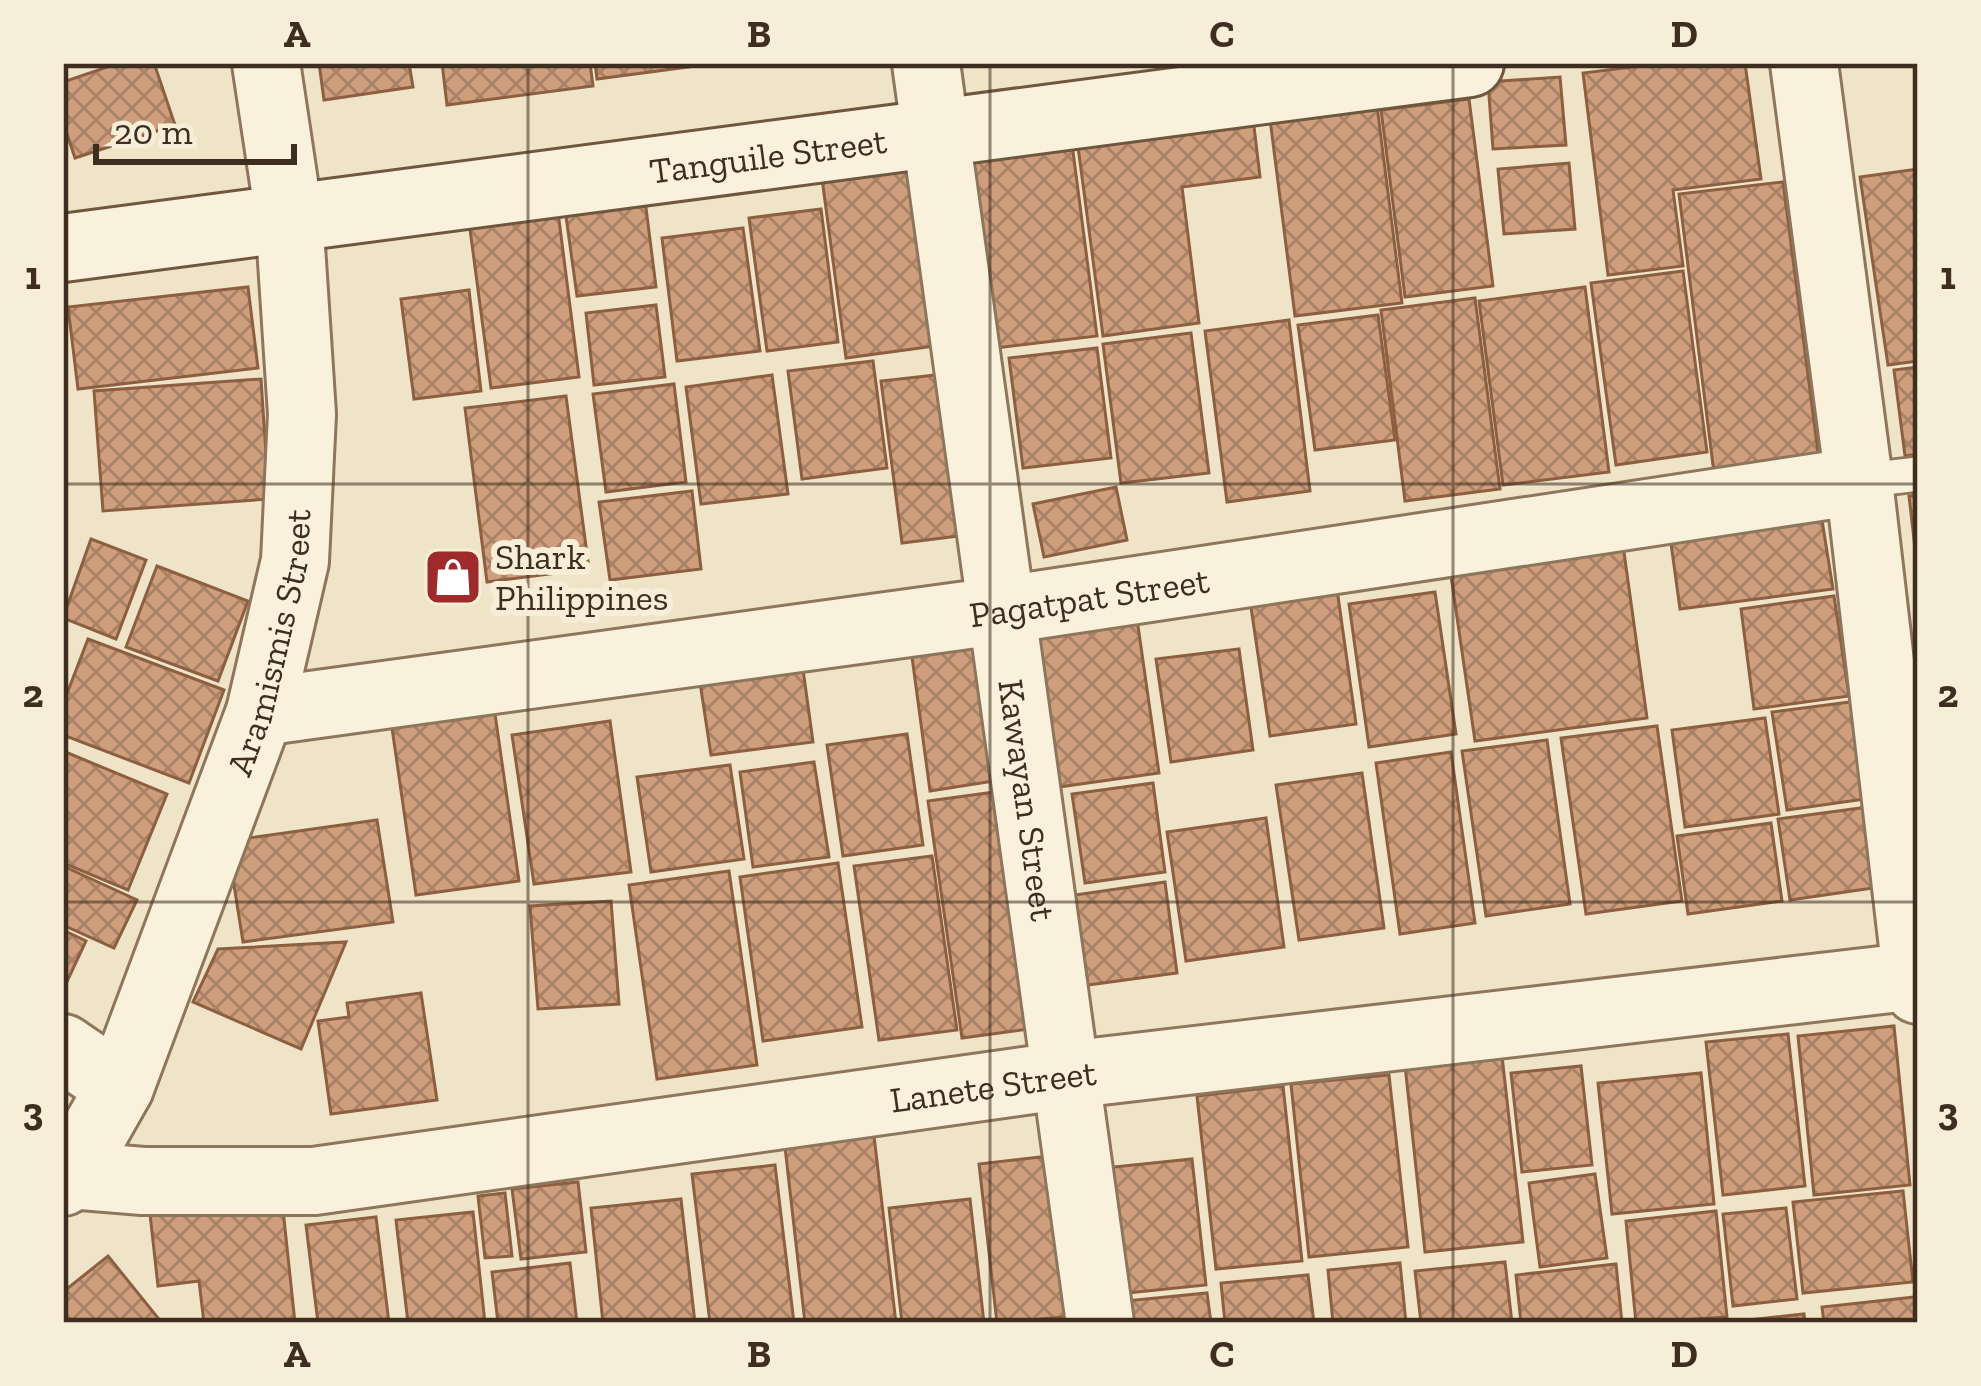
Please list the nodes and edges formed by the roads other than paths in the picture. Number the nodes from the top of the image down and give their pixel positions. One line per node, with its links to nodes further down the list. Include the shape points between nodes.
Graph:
1 (266, 63): 6 (street, Aramismis Street)
2 (926, 63): 5 (street, Kawayan Street)
3 (1470, 63): 5 (street, Tanguile Street)
4 (1804, 63): 8 (street)
5 (935, 133): 6 (street, Tanguile Street); 9 (street, Kawayan Street)
6 (289, 216): 7 (street, Tanguile Street); 10 (street, Aramismis Street, via 302,414 295,562)
7 (63, 248)
8 (1889, 477): 9 (street, Pagatpat Street); 11 (street)
9 (1004, 610): 10 (street, Pagatpat Street); 13 (street, Kawayan Street)
10 (260, 712): 14 (street, Aramismis Street)
11 (1917, 983): 13 (street, Lanete Street)
12 (63, 1048): 14 (street)
13 (1067, 1075): 15 (street, Lanete Street, via 314,1181); 16 (street, Kawayan Street)
14 (120, 1087): 15 (street, Aramismis Street)
15 (67, 1178)
16 (1100, 1323)

